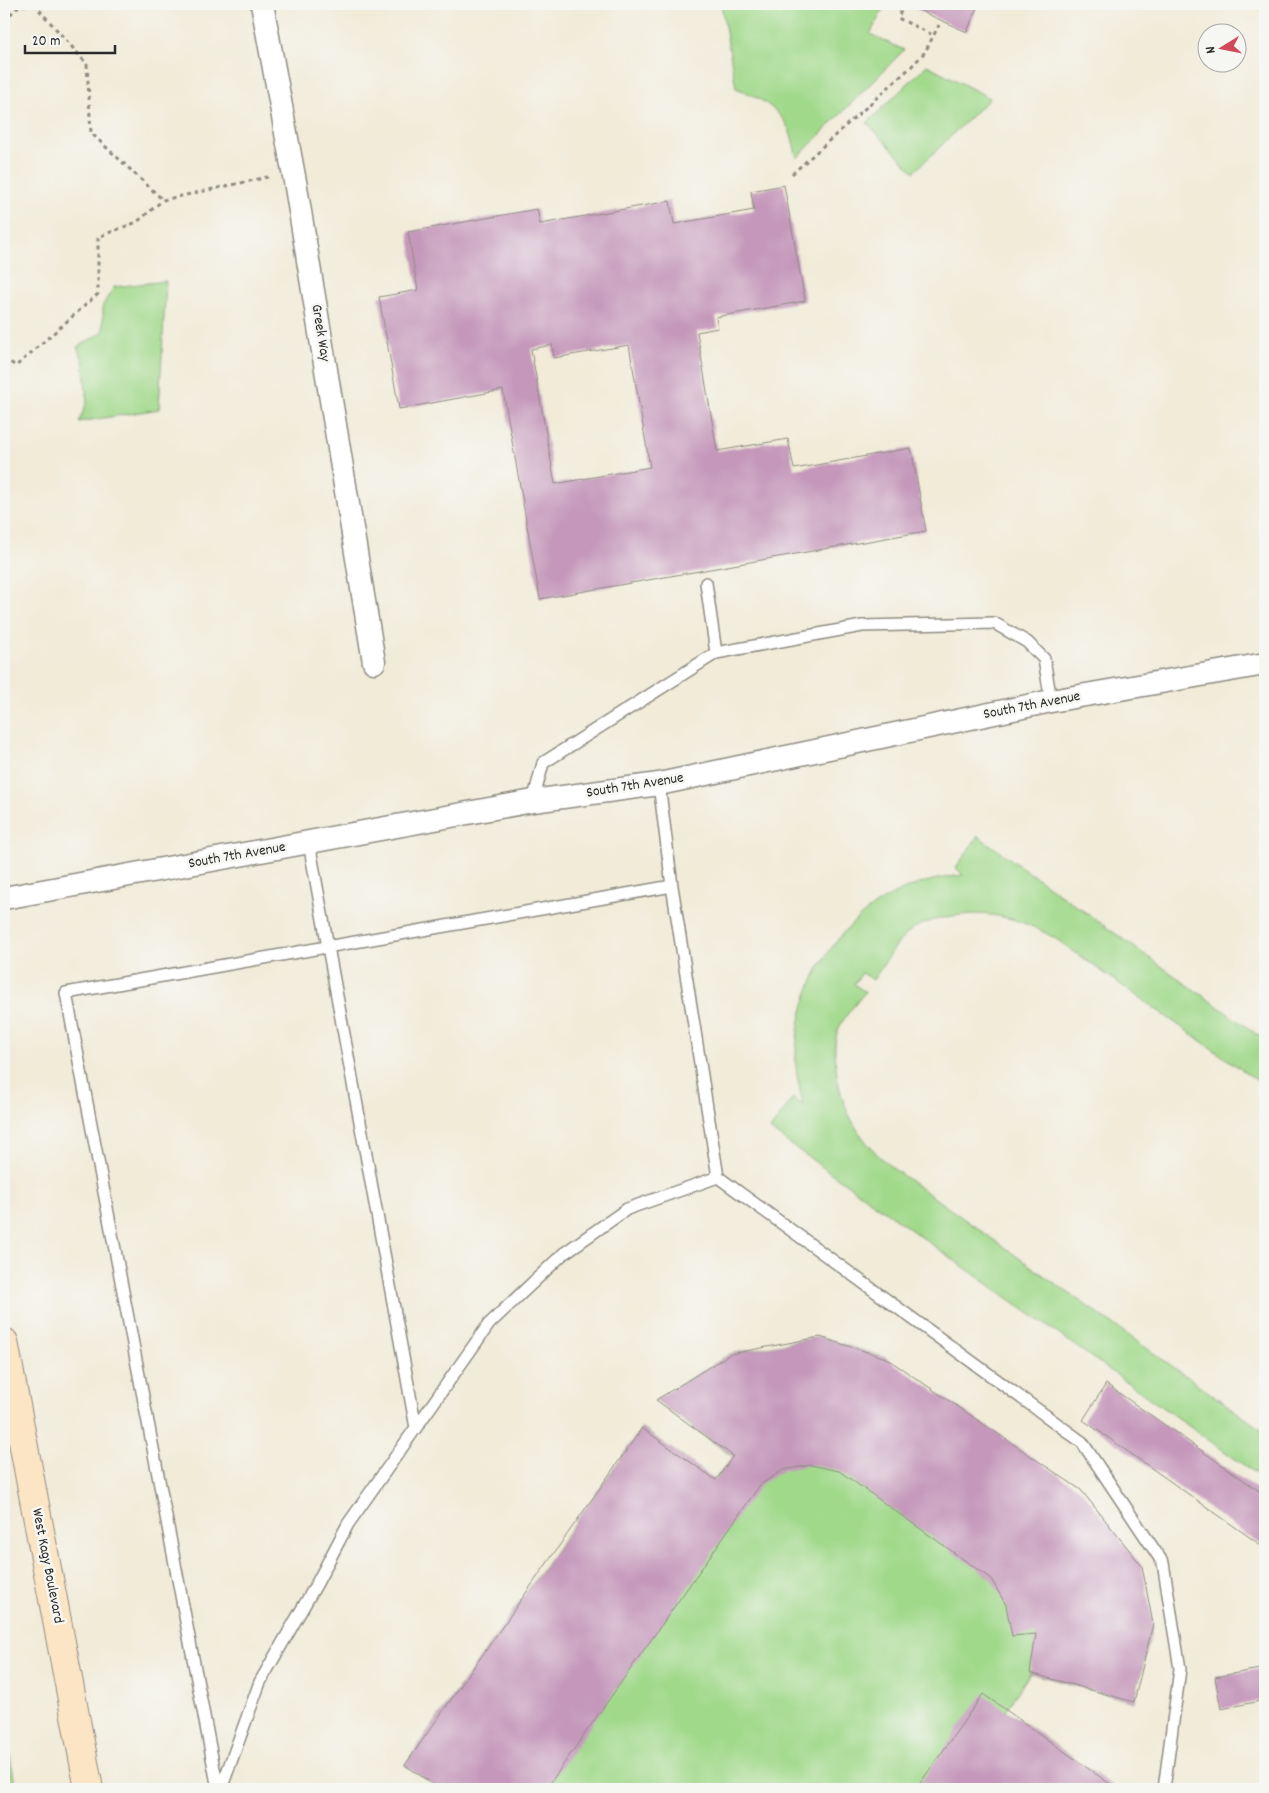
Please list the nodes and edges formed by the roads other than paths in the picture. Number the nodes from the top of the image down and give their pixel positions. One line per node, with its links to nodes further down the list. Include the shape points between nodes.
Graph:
1 (262, 4): 4 (street, Greek Way, via 293,171)
2 (706, 583): 3 (lane)
3 (716, 654): 6 (lane, via 862,626 994,623 1027,642 1044,659); 8 (lane, via 543,763)
4 (374, 662)
5 (1265, 664): 6 (street, South 7th Avenue)
6 (1051, 701): 7 (street, South 7th Avenue)
7 (659, 784): 8 (street, South 7th Avenue); 10 (lane)
8 (533, 801): 9 (street, South 7th Avenue)
9 (309, 843): 11 (street, South 7th Avenue); 12 (lane)
10 (672, 886): 12 (lane); 13 (lane)
11 (4, 898)
12 (327, 947): 15 (lane); 17 (lane, via 66,994)
13 (718, 1177): 15 (lane, via 627,1209 562,1254 490,1324); 18 (lane, via 1082,1442 1163,1564 1180,1669)
14 (4, 1342): 16 (main road, West Kagy Boulevard)
15 (416, 1428): 17 (lane, via 348,1524 260,1682)
16 (89, 1789)
17 (220, 1789)
18 (1164, 1789)

